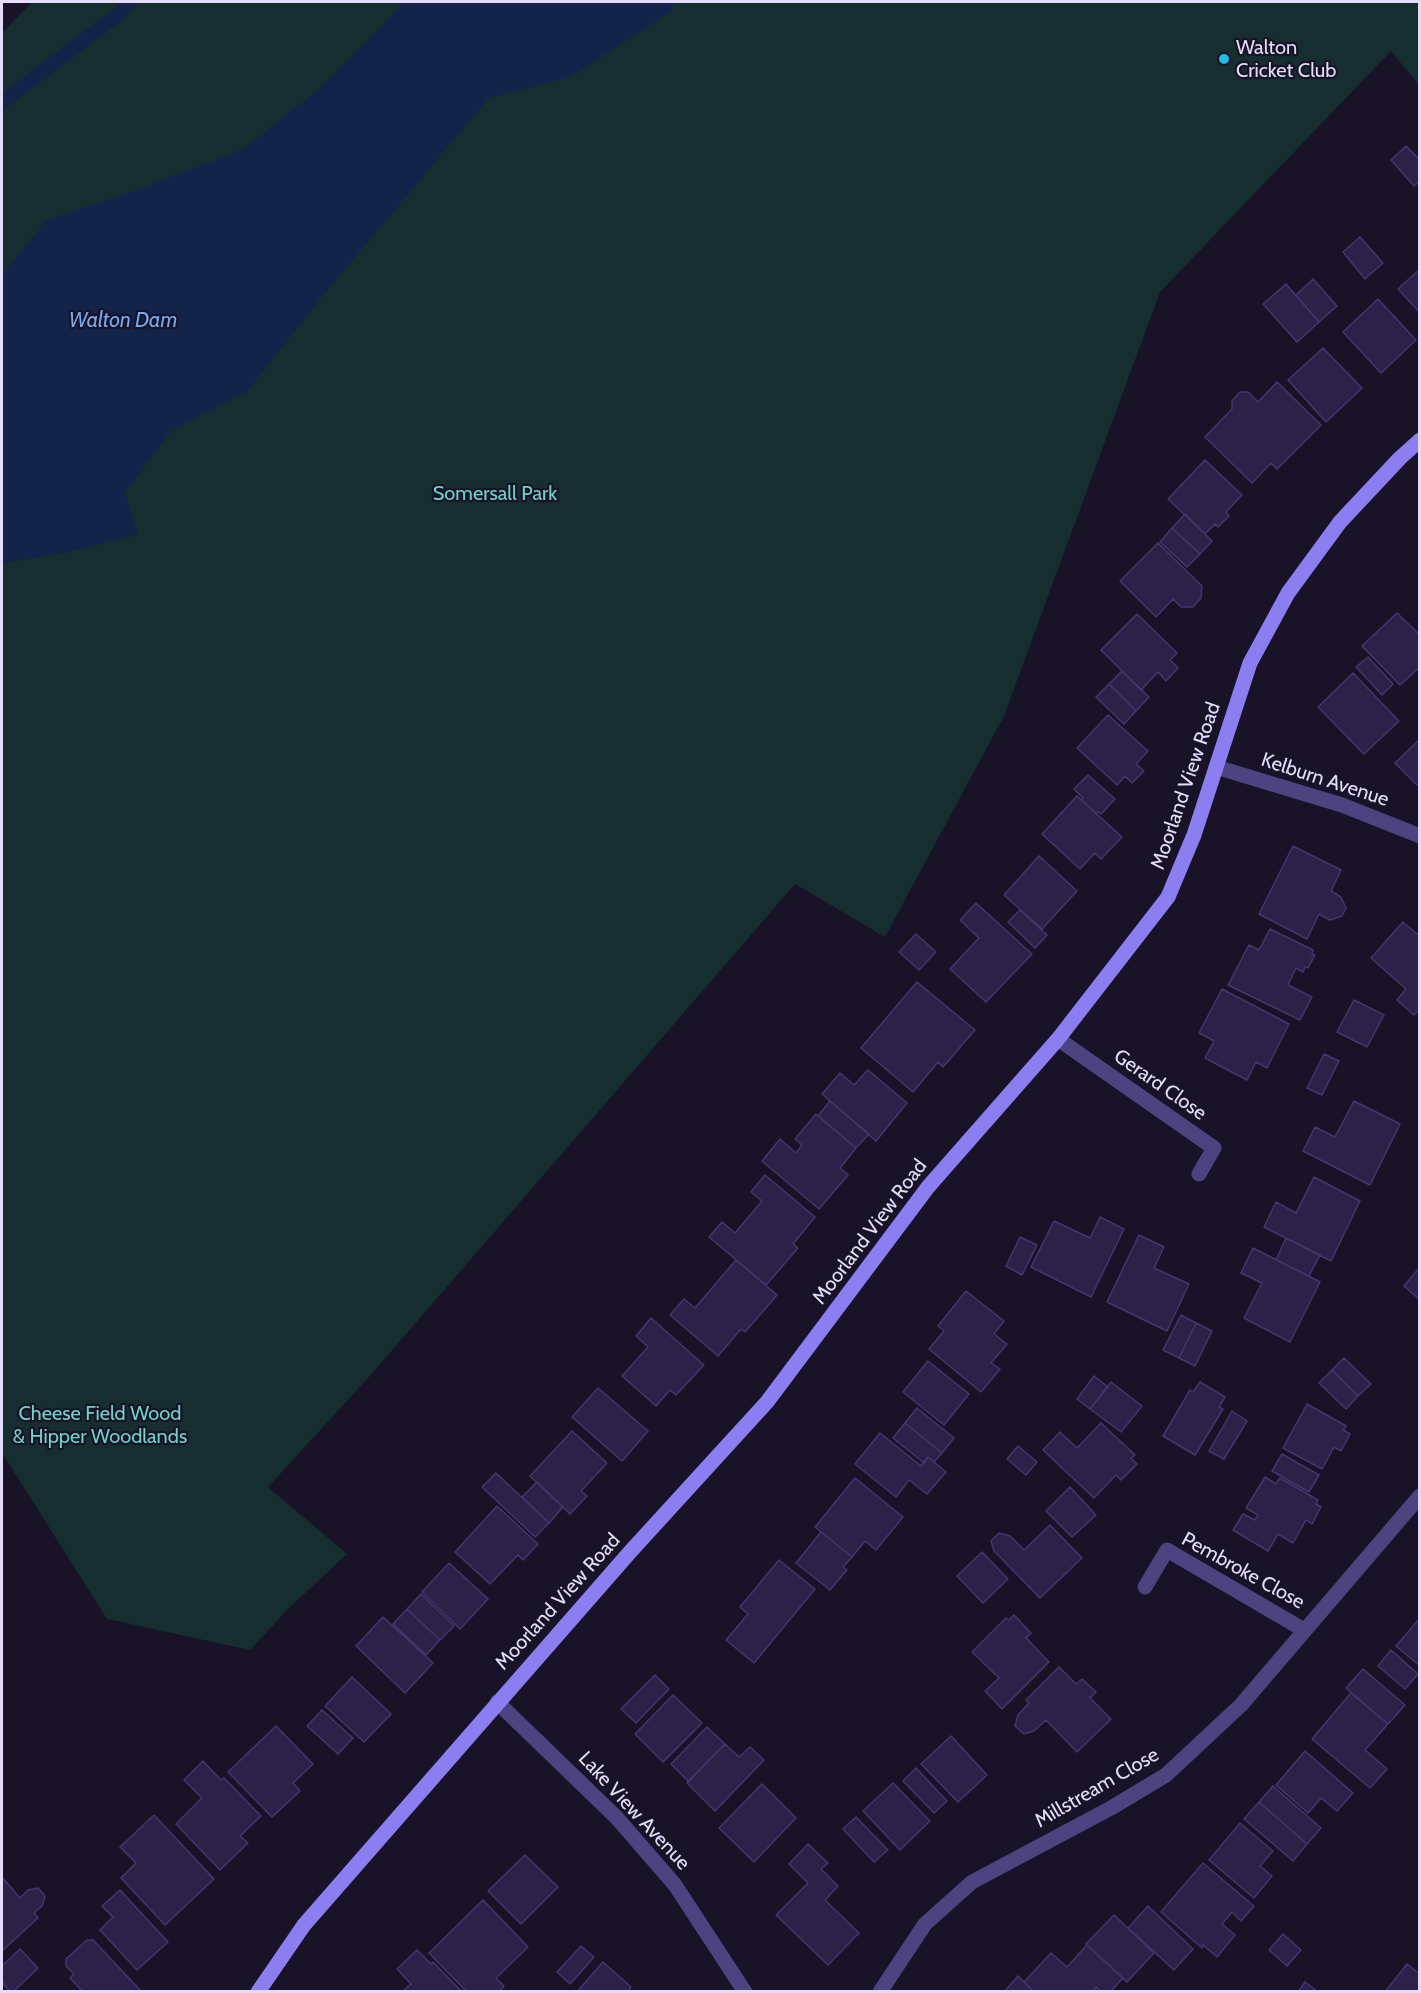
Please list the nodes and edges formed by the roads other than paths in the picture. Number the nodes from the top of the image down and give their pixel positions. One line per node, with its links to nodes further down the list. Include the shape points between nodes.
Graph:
1 (1419, 440): 2 (street, Moorland View Road, via 1340,522 1288,593 1250,663)
2 (1216, 767): 3 (street, Kelburn Avenue, via 1342,805); 4 (street, Moorland View Road, via 1194,836 1168,897)
3 (1419, 836)
4 (1058, 1039): 5 (street, Gerard Close, via 1214,1148); 9 (street, Moorland View Road, via 928,1187 767,1402)
5 (1199, 1174)
6 (1419, 1496): 8 (street, Millstream Close)
7 (1145, 1587): 8 (street, Pembroke Close, via 1167,1550)
8 (1304, 1630): 12 (street, Millstream Close, via 1241,1705 1166,1775 972,1882 925,1924)
9 (497, 1702): 10 (street, Moorland View Road, via 304,1925); 11 (street, Lake View Avenue, via 617,1818 668,1877)
10 (258, 1992)
11 (745, 1992)
12 (880, 1992)

